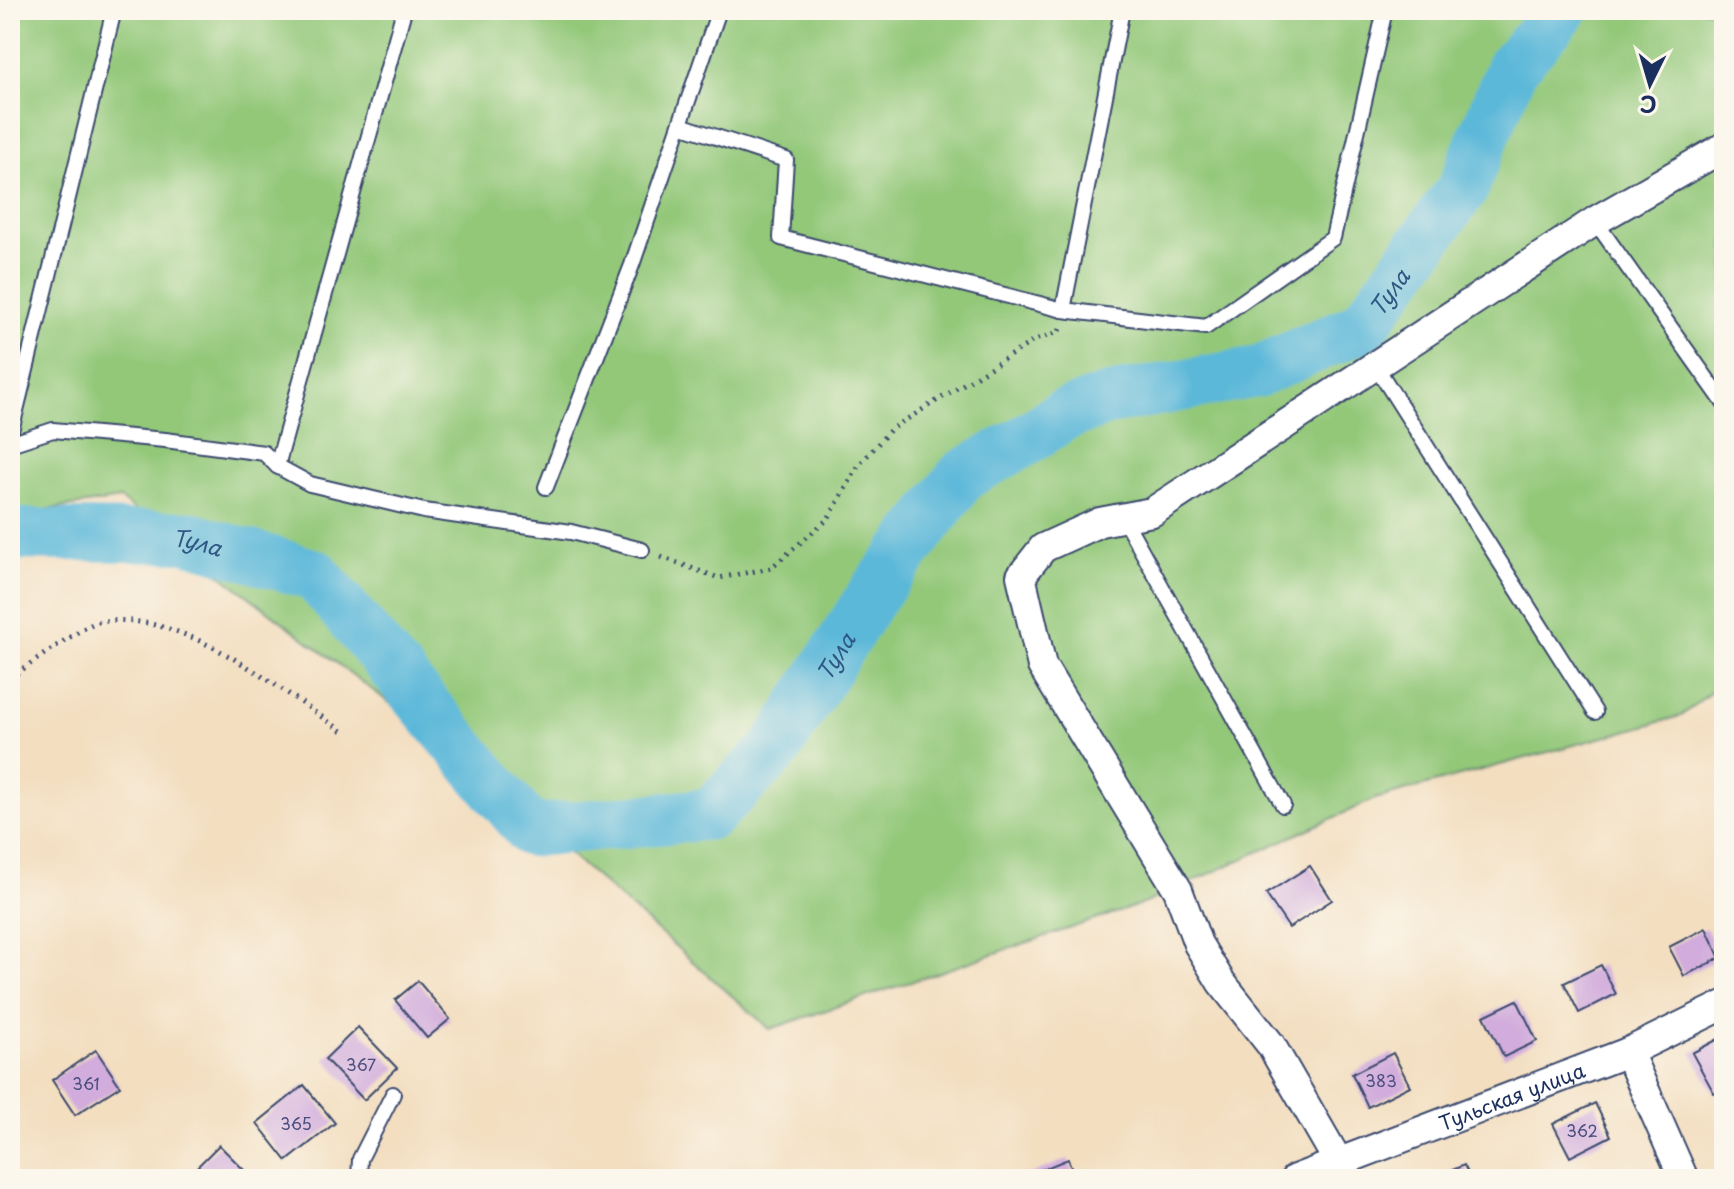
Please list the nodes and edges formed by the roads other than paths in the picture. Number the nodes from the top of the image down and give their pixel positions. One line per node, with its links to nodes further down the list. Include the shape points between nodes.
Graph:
1 (114, 10): 12 (lane)
2 (404, 10): 14 (lane)
3 (719, 10): 6 (lane)
4 (1122, 10): 9 (lane)
5 (1385, 10): 9 (lane, via 1333,238 1206,327)
6 (680, 125): 9 (lane, via 786,160 781,238); 15 (lane)
7 (1724, 147): 8 (street)
8 (1595, 221): 10 (street); 11 (lane)
9 (1063, 310)
10 (1375, 365): 16 (street, via 1152,512); 18 (lane)
11 (1724, 403)
12 (10, 435)
13 (10, 444): 14 (lane, via 53,430 264,453)
14 (277, 466): 17 (lane, via 310,484 424,511 571,532)
15 (546, 487)
16 (1123, 517): 19 (lane); 23 (street, via 1043,548 1021,576 1042,666 1178,890 1198,944 1271,1045)
17 (642, 550)
18 (1595, 712)
19 (1283, 805)
20 (1724, 1005): 21 (street, Тульская улица)
21 (1628, 1052): 23 (street, Тульская улица); 26 (street)
22 (393, 1094): 24 (lane, via 360,1159)
23 (1339, 1163): 25 (street, Тульская улица)
24 (359, 1179)
25 (1295, 1179)
26 (1684, 1179)

